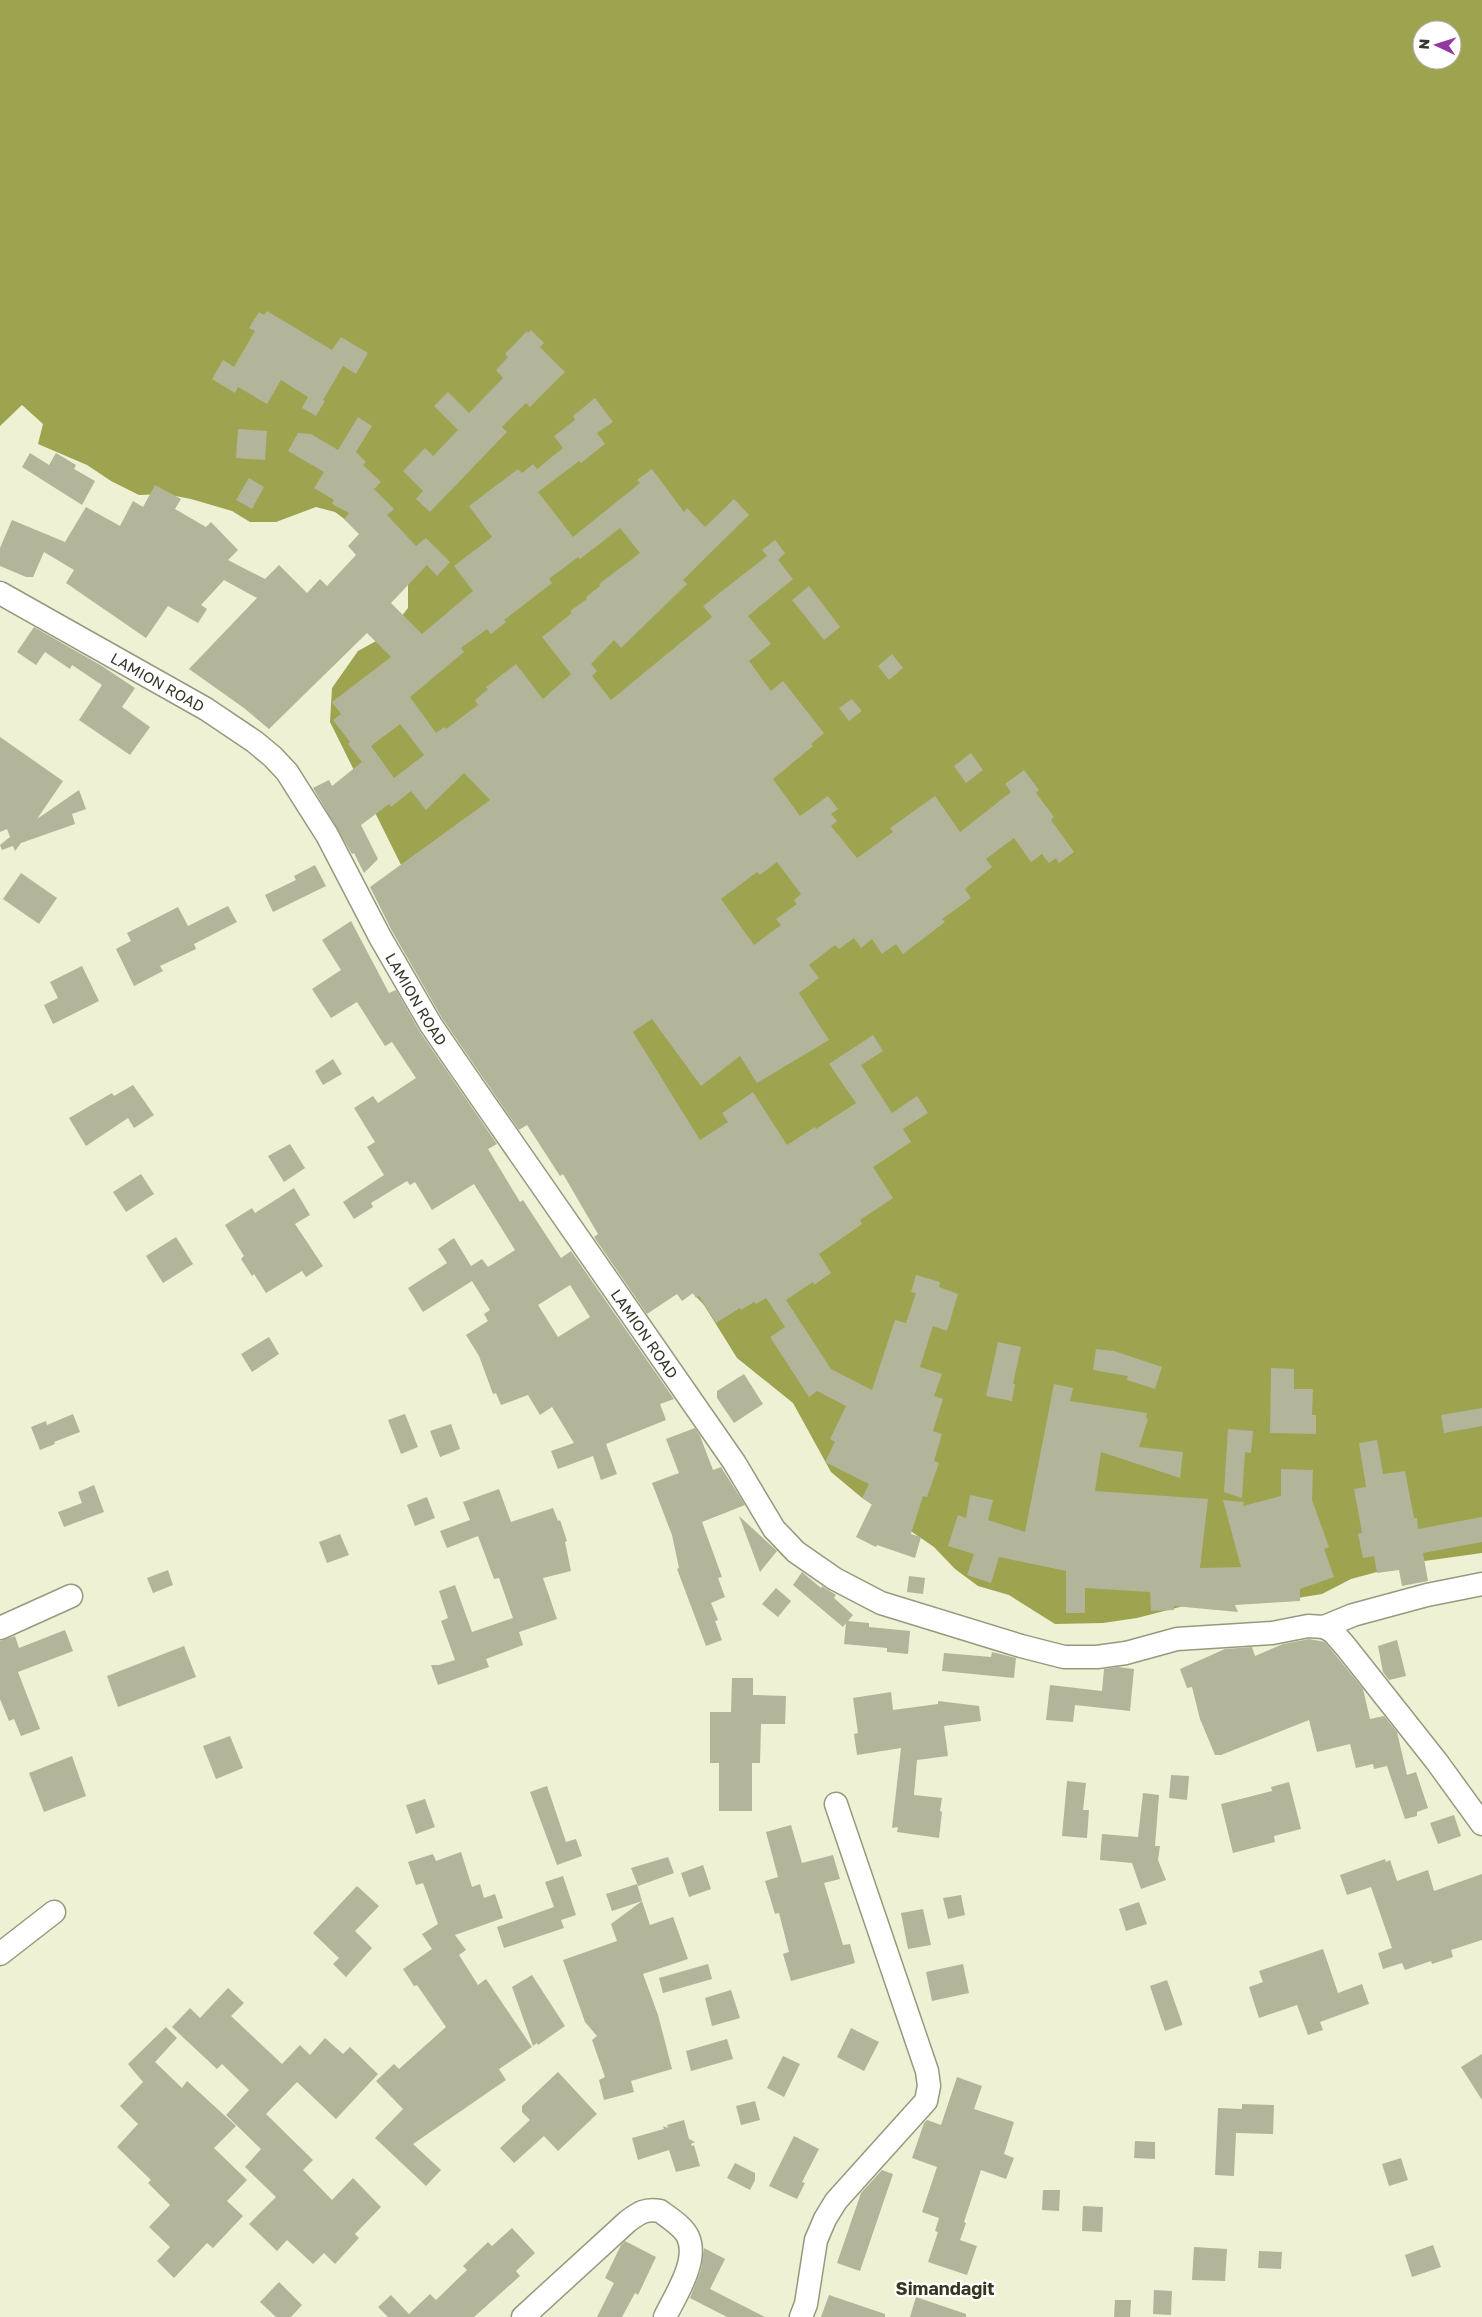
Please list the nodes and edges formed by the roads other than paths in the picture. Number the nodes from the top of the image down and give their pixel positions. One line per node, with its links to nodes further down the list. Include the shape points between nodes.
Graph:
1 (0, 593): 4 (street, LAMION ROAD, via 206,709 255,742 287,772 327,835 431,1025 734,1462 783,1540 835,1579 882,1603 1064,1657 1126,1653 1177,1639)
2 (1482, 1584): 4 (street, LAMION ROAD, via 1353,1615)
3 (71, 1596): 5 (street)
4 (1324, 1626): 7 (street, via 1346,1647)
5 (0, 1628)
6 (836, 1804): 12 (street, via 927,2071 929,2086 926,2101 920,2109 836,2201 825,2219 816,2240)
7 (1482, 1824)
8 (54, 1912): 9 (street)
9 (0, 1954)
10 (523, 2317): 11 (street, via 628,2221 640,2212 654,2210 660,2211 688,2235 690,2245 685,2278)
11 (665, 2317)
12 (802, 2317)

